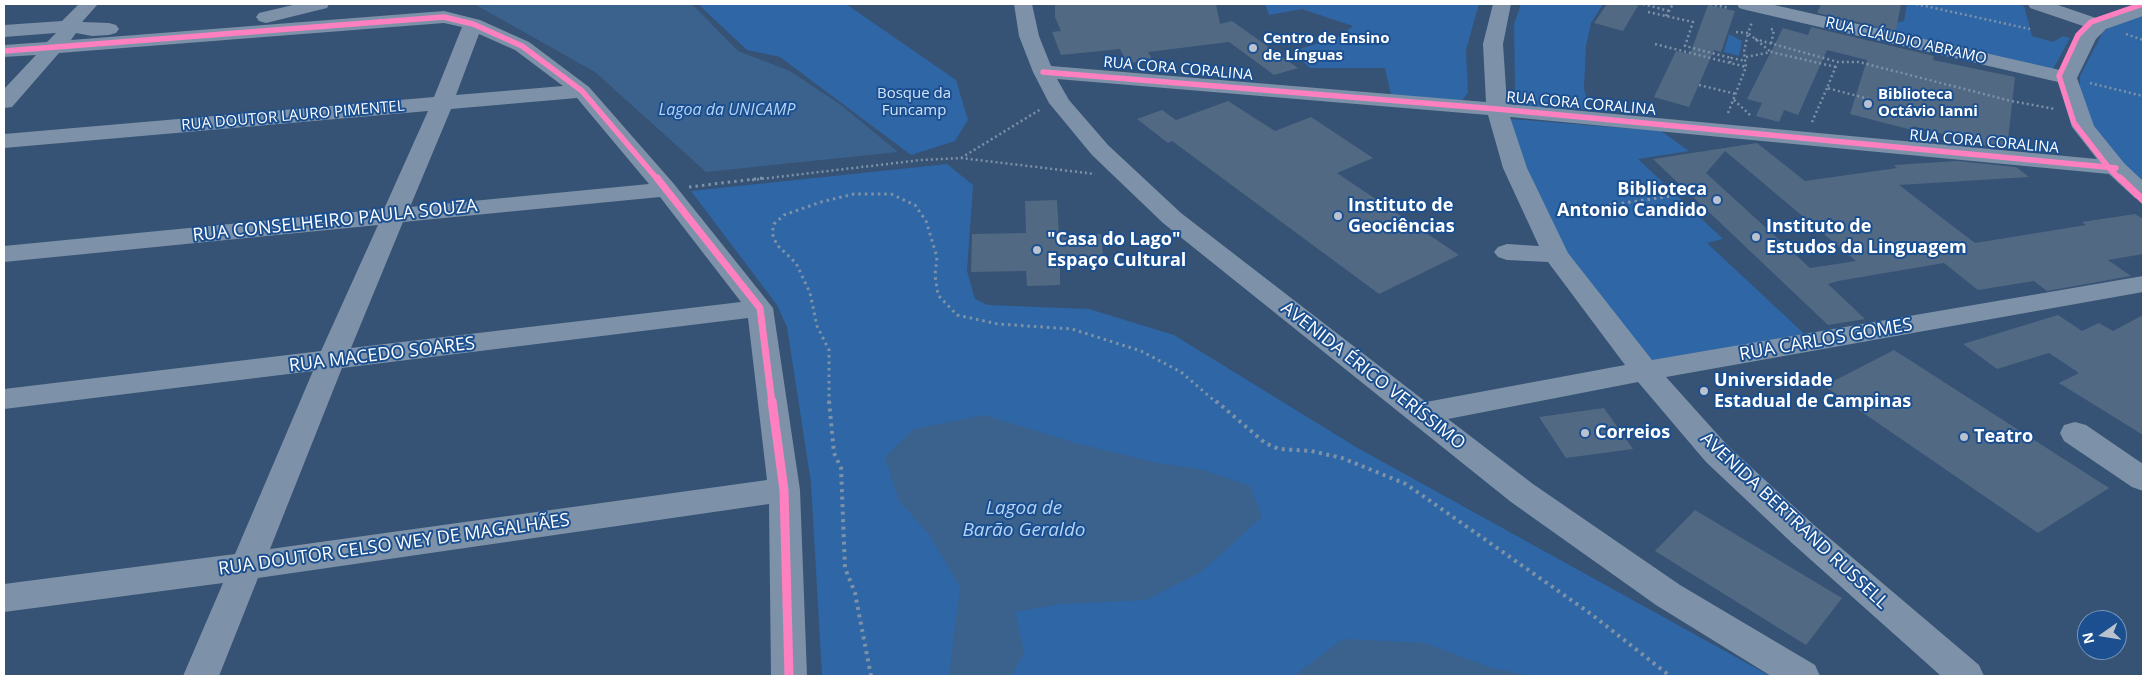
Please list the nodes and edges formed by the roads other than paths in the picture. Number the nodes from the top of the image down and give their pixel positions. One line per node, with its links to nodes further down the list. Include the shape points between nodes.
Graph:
1 (89, 4): 13 (street)
2 (320, 4): 9 (street)
3 (1023, 4): 17 (street, AVENIDA ÉRICO VERÍSSIMO, via 1029,36)
4 (1502, 4): 22 (street, AVENIDA BERTRAND RUSSELL, via 1493,44)
5 (1746, 4): 18 (street, RUA CLÁUDIO ABRAMO)
6 (2037, 4): 12 (street)
7 (439, 10): 10 (street); 11 (street)
8 (2143, 10): 12 (street)
9 (262, 18): 10 (street, via 292,19 402,10 414,12); 13 (street, via 92,30)
10 (413, 18): 15 (street)
11 (473, 24): 19 (street, via 522,46); 21 (street)
12 (2099, 25): 18 (street, via 2087,37)
13 (68, 26): 14 (street); 15 (street, via 67,32)
14 (4, 31)
15 (52, 48): 16 (street); 20 (street)
16 (4, 51)
17 (1043, 72): 22 (street, RUA CORA CORALINA); 36 (street, AVENIDA ÉRICO VERÍSSIMO, via 1060,103 1084,133 1172,218)
18 (2067, 78): 24 (street, via 2082,127)
19 (582, 91): 21 (street, RUA DOUTOR LAURO PIMENTEL); 25 (street)
20 (4, 102)
21 (442, 104): 23 (street, RUA DOUTOR LAURO PIMENTEL); 27 (street)
22 (1497, 109): 24 (street, RUA CORA CORALINA); 30 (street, AVENIDA BERTRAND RUSSELL, via 1515,168)
23 (4, 141)
24 (2116, 168): 26 (street)
25 (666, 189): 27 (street, RUA CONSELHEIRO PAULA SOUZA); 32 (street)
26 (2143, 193)
27 (394, 215): 29 (street, RUA CONSELHEIRO PAULA SOUZA); 33 (street)
28 (1507, 252): 30 (street)
29 (4, 254)
30 (1556, 255): 34 (street, AVENIDA BERTRAND RUSSELL)
31 (2143, 284): 34 (street, RUA CARLOS GOMES)
32 (760, 308): 33 (street, RUA MACEDO SOARES); 39 (street)
33 (331, 361): 35 (street, RUA MACEDO SOARES); 40 (street)
34 (1645, 372): 36 (street, RUA CARLOS GOMES); 45 (street, AVENIDA BERTRAND RUSSELL, via 1717,454 1802,534)
35 (4, 399)
36 (1420, 414): 44 (street, AVENIDA ÉRICO VERÍSSIMO, via 1522,493 1668,595)
37 (2075, 433): 38 (street)
38 (2143, 479)
39 (784, 490): 40 (street, RUA DOUTOR CELSO WEY DE MAGALHÃES); 43 (street)
40 (247, 566): 41 (street, RUA DOUTOR CELSO WEY DE MAGALHÃES); 42 (street)
41 (4, 598)
42 (201, 676)
43 (789, 676)
44 (1802, 676)
45 (1966, 676)

